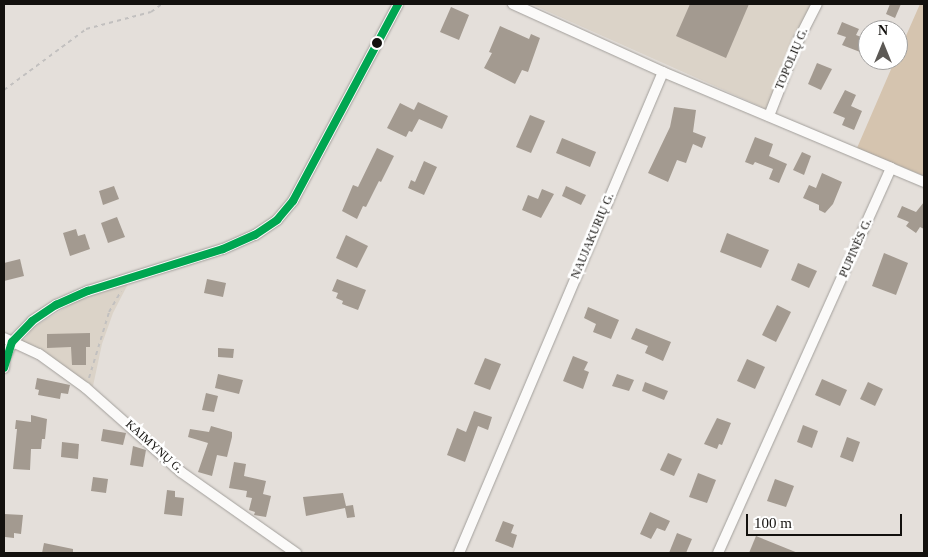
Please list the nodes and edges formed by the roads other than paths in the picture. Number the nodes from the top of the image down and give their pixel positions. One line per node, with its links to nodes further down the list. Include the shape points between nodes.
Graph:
1 (398, 4): 8 (street, via 293,201 277,220 223,250 88,291 56,305)
2 (513, 4): 4 (street)
3 (817, 4): 5 (street, TOPOLIŲ G., via 799,39)
4 (663, 72): 5 (street); 11 (street, NAUJAKURIŲ G.)
5 (769, 116): 6 (street)
6 (891, 168): 7 (street); 12 (street, PUPINĖS G.)
7 (924, 182)
8 (8, 340): 9 (street); 10 (street, KAIMYNŲ G., via 39,354 86,388 181,472)
9 (4, 368)
10 (296, 553)
11 (459, 553)
12 (718, 553)

